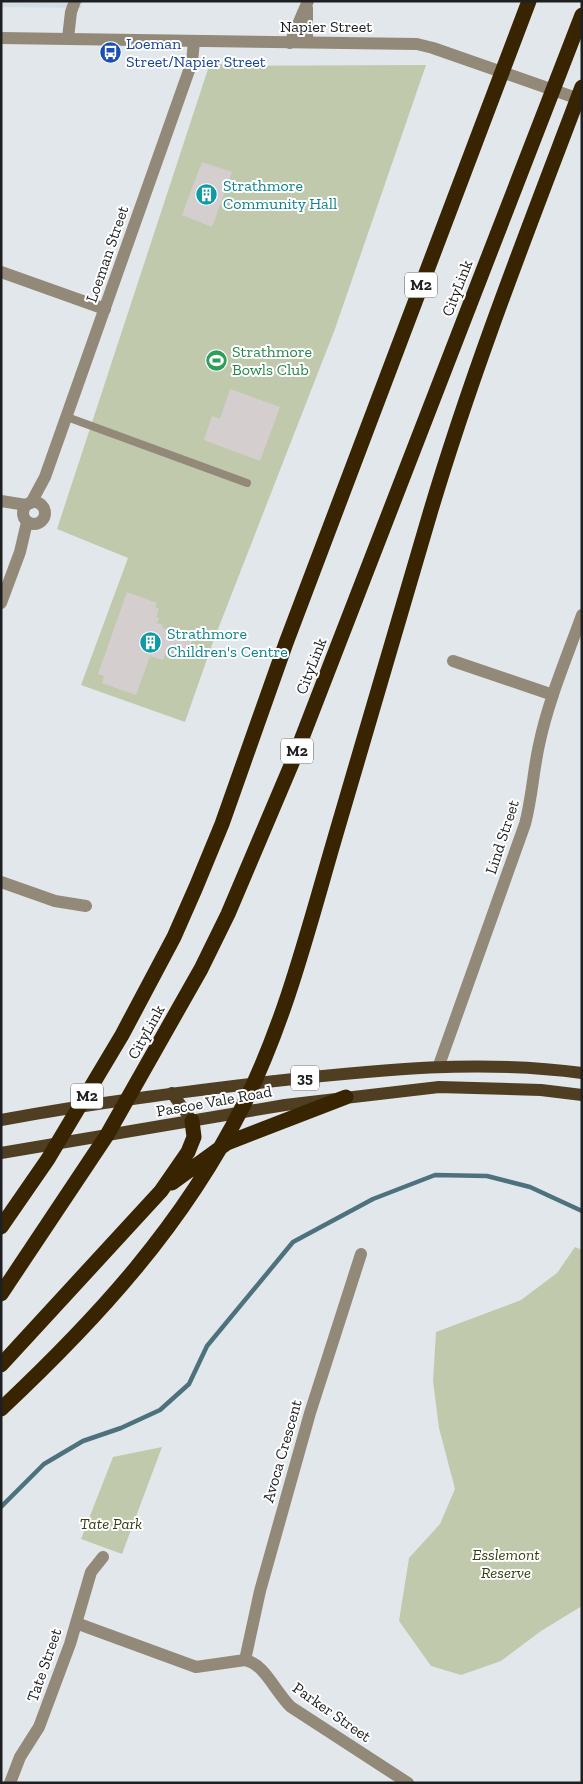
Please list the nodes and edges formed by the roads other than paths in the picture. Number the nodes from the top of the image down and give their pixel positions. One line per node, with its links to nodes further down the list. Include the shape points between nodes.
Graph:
1 (75, 1): 6 (street)
2 (529, 1): 33 (highway, CityLink / M2, via 286,643 222,824 174,936 86,1098)
3 (308, 3): 8 (street); 9 (street)
4 (582, 15): 36 (highway, CityLink / M2, via 295,756 243,881 201,969 108,1135)
5 (1, 38): 6 (street, Napier Street)
6 (68, 38): 7 (street, Napier Street)
7 (194, 41): 9 (street, Napier Street); 13 (street, Loeman Street, via 192,62)
8 (306, 42): 9 (street, Napier Street); 11 (street, Napier Street, via 400,43 433,48)
9 (290, 43)
10 (582, 87): 38 (highway, via 455,432 311,918 262,1066 242,1108 167,1230 108,1303)
11 (582, 100)
12 (1, 272): 13 (street)
13 (105, 309): 14 (street, Loeman Street)
14 (66, 417): 15 (lane); 17 (street, Loeman Street)
15 (247, 483)
16 (1, 502): 17 (street)
17 (30, 512): 18 (street, Loeman Street, via 20,552)
18 (1, 603)
19 (582, 615): 21 (street, Lind Street)
20 (452, 660): 21 (street)
21 (553, 695): 24 (street, Lind Street, via 539,745 532,799 525,824)
22 (1, 882): 23 (street, via 64,903)
23 (86, 906)
24 (439, 1065): 25 (main road, Pascoe Vale Road / 35, via 498,1065); 26 (main road, Pascoe Vale Road / 35)
25 (582, 1073)
26 (172, 1093): 29 (main road, Pascoe Vale Road / 35); 30 (main road)
27 (582, 1095): 28 (main road, Pascoe Vale Road / 35, via 541,1090 439,1087)
28 (346, 1097): 30 (main road, Pascoe Vale Road / 35); 32 (highway, via 226,1143)
29 (1, 1120)
30 (192, 1121): 31 (main road, Pascoe Vale Road / 35); 32 (highway, via 194,1137 188,1152)
31 (1, 1153)
32 (161, 1191): 37 (highway)
33 (6, 1218): 34 (highway, CityLink / M2)
34 (1, 1227)
35 (361, 1254): 41 (street, Avoca Crescent, via 310,1413)
36 (1, 1294)
37 (1, 1365)
38 (1, 1408)
39 (103, 1557): 40 (street, Tate Street, via 91,1572)
40 (76, 1623): 41 (street, via 196,1667); 42 (street, Tate Street, via 39,1727 20,1757)
41 (244, 1660): 43 (street, Parker Street, via 262,1670 290,1707)
42 (10, 1783)
43 (408, 1783)

